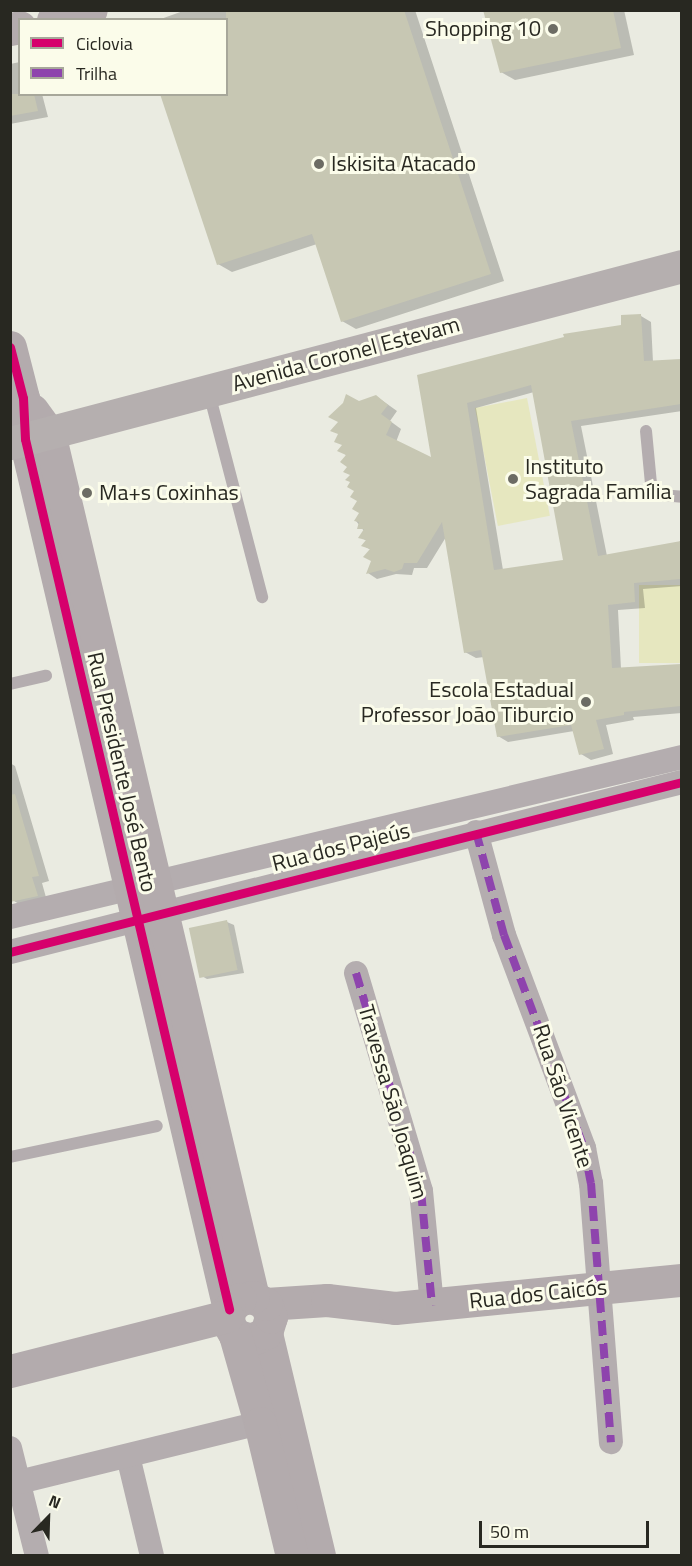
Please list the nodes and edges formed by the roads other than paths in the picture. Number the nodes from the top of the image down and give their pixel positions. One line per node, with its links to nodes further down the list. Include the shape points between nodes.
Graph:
1 (91, 10): 2 (street)
2 (61, 18)
3 (681, 266): 5 (main road, Avenida Coronel Estevam)
4 (10, 347): 7 (street, Rua Presidente José Bento)
5 (209, 392): 7 (main road, Avenida Coronel Estevam); 9 (lane)
6 (645, 431): 8 (lane, via 651,484 661,495)
7 (28, 438): 15 (street, Rua Presidente José Bento, via 86,649)
8 (681, 497)
9 (262, 597)
10 (46, 676): 11 (lane)
11 (10, 684)
12 (681, 757): 15 (street, Rua dos Pajeús)
13 (681, 782): 14 (street, Rua dos Pajeús)
14 (476, 832): 15 (street, Rua dos Pajeús); 22 (street, Rua São Vicente, via 504,936 584,1148)
15 (145, 901): 16 (street, Rua dos Pajeús); 17 (street, Rua dos Pajeús); 24 (street, Rua Presidente José Bento)
16 (10, 917)
17 (10, 952)
18 (356, 973): 23 (street, Travessa São Joaquim, via 421,1191)
19 (157, 1126): 20 (lane)
20 (10, 1156)
21 (681, 1280): 22 (street, Rua dos Caicós)
22 (600, 1288): 23 (street, Rua dos Caicós); 27 (street, Rua São Vicente)
23 (432, 1305): 24 (street, Rua dos Caicós, via 395,1308 359,1319)
24 (247, 1319): 25 (street, Rua dos Caicós, via 160,1330 117,1346); 26 (street, Rua Presidente José Bento); 31 (street, Rua Presidente José Bento)
25 (10, 1371)
26 (260, 1423): 29 (street); 31 (street, Rua Presidente José Bento)
27 (611, 1442)
28 (10, 1448): 30 (street)
29 (128, 1456): 30 (street); 33 (street)
30 (19, 1482): 32 (street)
31 (295, 1512): 34 (street, Rua Presidente José Bento); 35 (street, Rua Presidente José Bento)
32 (37, 1556)
33 (152, 1556)
34 (292, 1556)
35 (319, 1556)

